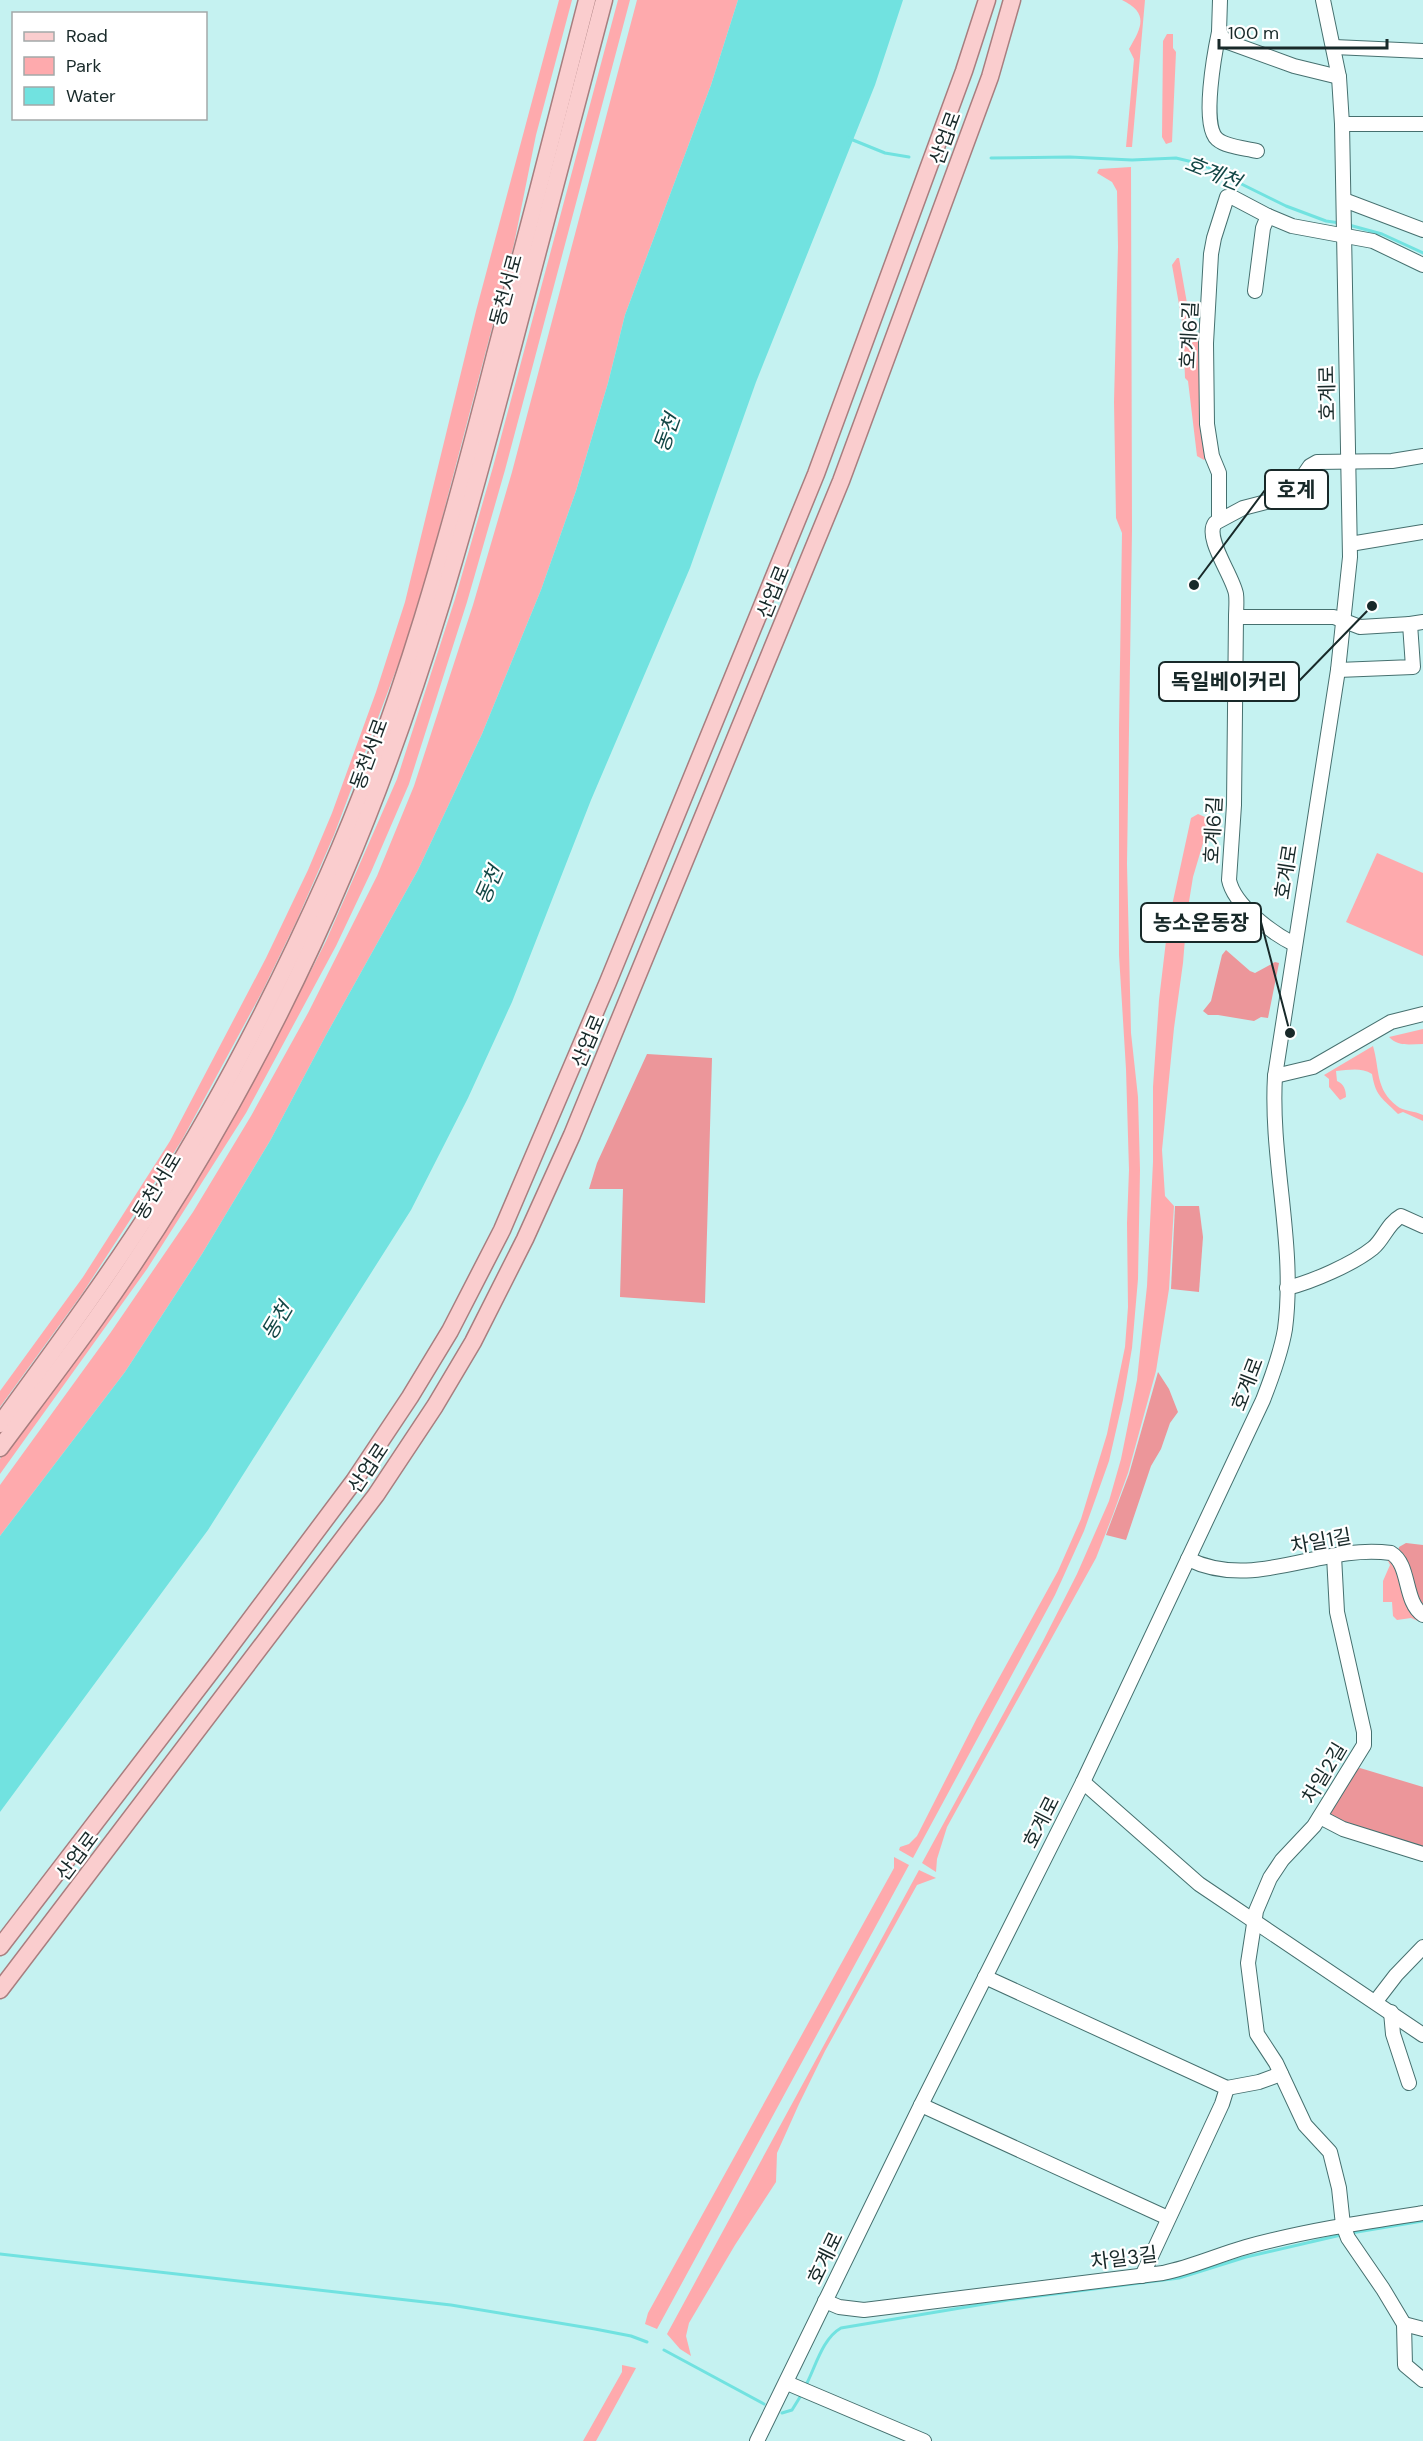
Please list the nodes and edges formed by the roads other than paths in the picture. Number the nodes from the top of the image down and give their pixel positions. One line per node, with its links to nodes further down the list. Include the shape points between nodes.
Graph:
1 (587, 0): 34 (main road, 동천서로, via 461,486 418,633 371,770 274,991 218,1095 158,1199)
2 (604, 0): 35 (main road, 동천서로, via 475,494 385,774 342,878 286,999 170,1208 96,1318)
3 (987, 0): 43 (main road, 산업로, via 816,474 501,1230 450,1331 354,1481)
4 (1012, 0): 46 (main road, 산업로, via 990,77 837,492 576,1124 525,1239 473,1342 376,1494)
5 (1220, 0): 7 (street)
6 (1323, 0): 8 (street)
7 (1219, 32): 10 (street, via 1225,41 1294,66); 13 (street, via 1210,83 1213,135 1226,144)
8 (1334, 47): 9 (street); 10 (street)
9 (1423, 51)
10 (1339, 77): 11 (street)
11 (1342, 124): 12 (street); 14 (street)
12 (1423, 124)
13 (1257, 151)
14 (1344, 205): 16 (street); 17 (street, 호계로)
15 (1268, 216): 17 (street, 호계6길, via 1304,229); 19 (street); 22 (street, 호계6길, via 1227,197 1211,254 1206,397 1209,442 1219,473)
16 (1423, 230)
17 (1344, 234): 18 (street, 호계6길, via 1373,241); 21 (street, 호계로)
18 (1423, 265)
19 (1255, 291)
20 (1423, 456): 21 (street)
21 (1348, 462): 22 (street, via 1313,463 1301,479 1274,500 1243,508); 24 (street, 호계로)
22 (1219, 520): 25 (street, 호계6길, via 1212,526 1212,532 1236,594)
23 (1423, 532): 24 (street)
24 (1350, 544): 26 (street, 호계로)
25 (1236, 618): 26 (street, via 1334,617); 29 (street, 호계6길, via 1234,806 1229,880 1244,906)
26 (1344, 621): 27 (street, via 1360,627); 28 (street, 호계로)
27 (1417, 623): 28 (street, via 1413,667)
28 (1338, 670): 29 (street, 호계로)
29 (1294, 944): 31 (street, 호계로)
30 (1423, 1014): 31 (street, via 1382,1027 1313,1067)
31 (1275, 1076): 33 (street, 호계로, via 1275,1137)
32 (1423, 1226): 33 (street, via 1401,1216 1372,1248 1319,1277)
33 (1287, 1288): 37 (street, 호계로, via 1285,1330 1275,1369)
34 (0, 1424)
35 (0, 1448)
36 (1334, 1556): 37 (street, 차일1길, via 1263,1570 1213,1568); 38 (street, 차일1길, via 1394,1554 1413,1602); 40 (street, 차일2길, via 1337,1612 1365,1738 1357,1759)
37 (1188, 1559): 39 (street, 호계로)
38 (1423, 1615)
39 (1083, 1782): 42 (street, via 1182,1870); 45 (street, 호계로)
40 (1320, 1817): 41 (street, via 1343,1829); 42 (street, 차일2길, via 1275,1868)
41 (1423, 1854)
42 (1254, 1921): 47 (street); 50 (street, 차일2길, via 1248,1963 1255,2022 1260,2039)
43 (0, 1947)
44 (1423, 1947): 47 (street)
45 (985, 1977): 52 (street); 53 (street, 호계로)
46 (0, 1990)
47 (1376, 2001): 48 (street)
48 (1391, 2012): 49 (street); 51 (street)
49 (1423, 2035)
50 (1281, 2074): 52 (street); 56 (street, 차일2길, via 1305,2125 1330,2152)
51 (1409, 2083)
52 (1227, 2088): 55 (street)
53 (921, 2104): 55 (street); 58 (street, 호계로)
54 (1423, 2213): 56 (street, 차일3길)
55 (1167, 2218): 57 (street)
56 (1346, 2231): 57 (street, 차일3길, via 1243,2248 1180,2270); 59 (street)
57 (1142, 2276): 58 (street, 차일3길, via 864,2310)
58 (825, 2301): 62 (street, 호계로)
59 (1404, 2324): 60 (street); 61 (street, via 1405,2365)
60 (1423, 2329)
61 (1423, 2380)
62 (787, 2383): 63 (street, 호계로); 64 (street)
63 (757, 2441)
64 (924, 2441)

